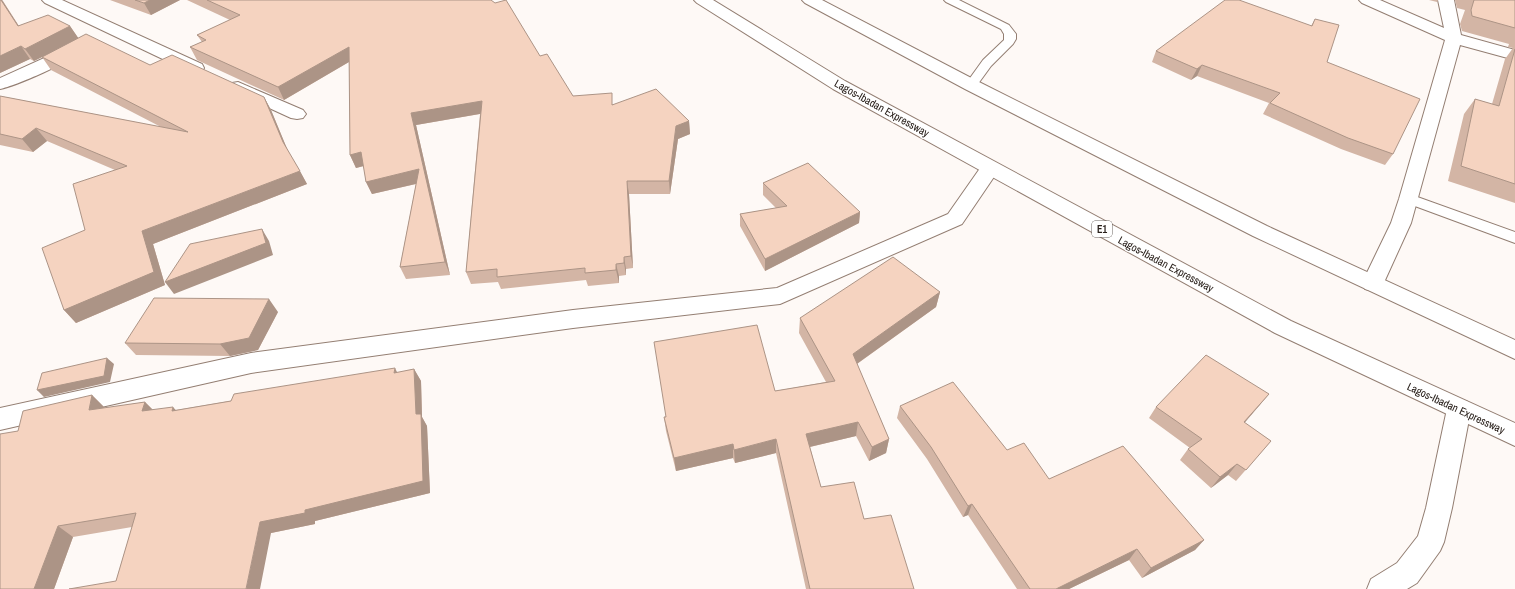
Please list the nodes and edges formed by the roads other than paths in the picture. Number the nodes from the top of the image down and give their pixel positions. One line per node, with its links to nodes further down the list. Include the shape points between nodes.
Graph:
1 (50, 0): 7 (main road)
2 (702, 0): 13 (main road, Lagos-Ibadan Expressway / E1, via 838,85)
3 (810, 0): 11 (main road)
4 (950, 0): 11 (lane, via 1005,27 1010,32 1009,41 987,63)
5 (1367, 0): 8 (main road)
6 (1446, 0): 8 (main road)
7 (112, 29): 10 (main road, via 53,61); 12 (main road)
8 (1454, 38): 9 (main road); 14 (main road)
9 (1515, 54)
10 (0, 84)
11 (971, 86): 16 (main road, via 1260,231)
12 (297, 114)
13 (990, 168): 18 (main road, Lagos-Ibadan Expressway / E1, via 1283,327); 19 (main road, via 955,219 780,296 574,319 251,363)
14 (1409, 198): 15 (lane); 16 (main road, via 1401,223)
15 (1515, 238)
16 (1372, 283): 17 (main road)
17 (1515, 350)
18 (1459, 409): 20 (main road, Lagos-Ibadan Expressway / E1); 21 (main road, via 1430,542 1407,573)
19 (0, 419)
20 (1515, 435)
21 (1381, 589)

